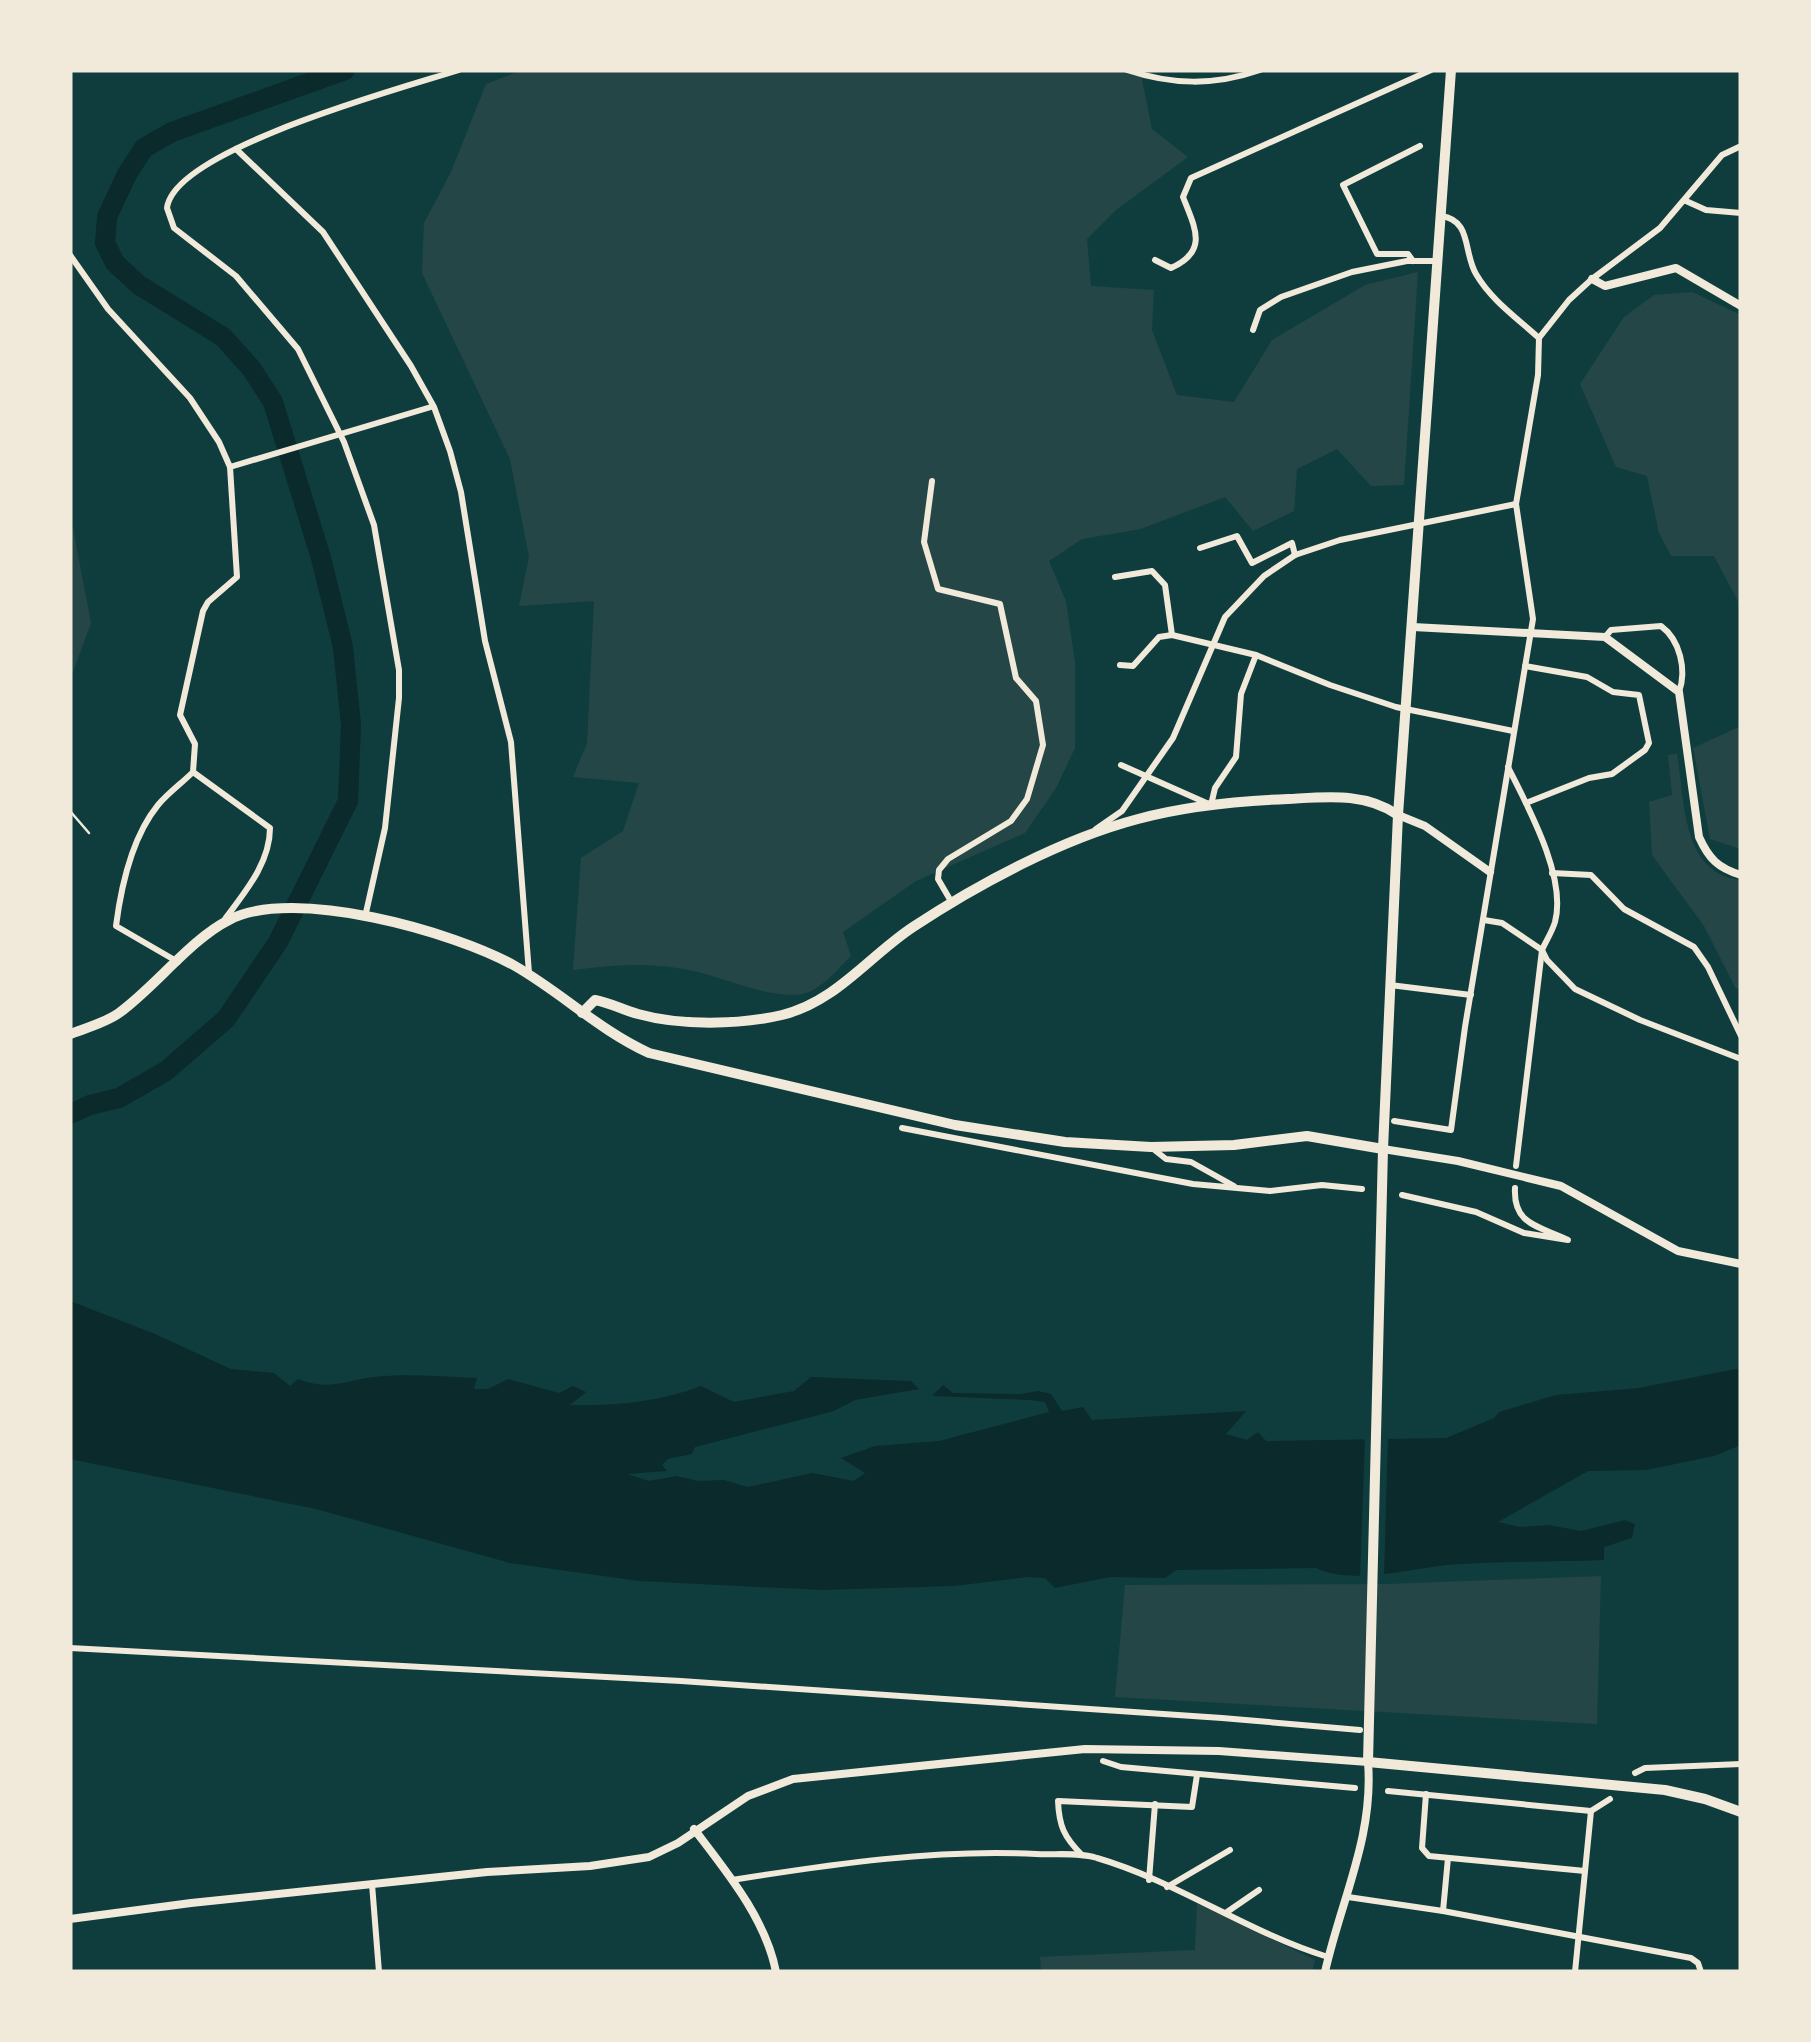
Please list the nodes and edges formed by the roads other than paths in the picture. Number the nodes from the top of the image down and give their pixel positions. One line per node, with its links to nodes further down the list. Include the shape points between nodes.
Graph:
1 (458, 70): 8 (street)
2 (1127, 70): 3 (street, via 1192,83)
3 (1260, 70)
4 (1431, 70): 13 (street, via 1192,178 1182,198 1197,242 1193,253 1171,268)
5 (1451, 70): 11 (main road)
6 (1420, 146): 14 (street, via 1343,185 1376,254 1408,254)
7 (1741, 146): 9 (street, via 1722,155)
8 (236, 148): 20 (street, via 323,232 412,366); 21 (street, via 176,188 168,217 236,276 289,336)
9 (1686, 201): 10 (street); 16 (street)
10 (1741, 213)
11 (1441, 216): 15 (main road); 19 (street, via 1463,228 1474,272 1494,298)
12 (70, 255): 22 (street, via 108,309 190,398)
13 (1155, 260)
14 (1413, 261): 15 (street); 18 (street, via 1352,272 1281,298 1260,310)
15 (1436, 262): 25 (main road)
16 (1592, 279): 17 (street, via 1605,286 1676,268); 19 (street)
17 (1741, 306)
18 (1253, 330)
19 (1539, 338): 24 (street)
20 (432, 408): 21 (street); 57 (street, via 461,492 485,642 511,742)
21 (340, 435): 22 (street); 52 (street, via 374,525 399,670 387,811)
22 (230, 467): 42 (street, via 237,577 203,611 180,715 194,744)
23 (932, 481): 51 (street, via 924,542 938,589 1000,604 1016,678 1036,702 1044,745 1011,822 938,870)
24 (1516, 504): 25 (street); 30 (street, via 1530,585)
25 (1420, 523): 27 (street); 29 (main road)
26 (1200, 548): 27 (street, via 1237,536 1252,563 1292,543)
27 (1294, 554): 33 (street, via 1225,617)
28 (1115, 577): 31 (street, via 1152,571 1164,585)
29 (1413, 626): 30 (street); 38 (main road)
30 (1530, 634): 32 (street); 36 (street)
31 (1172, 635): 33 (street); 35 (street, via 1159,637 1133,666)
32 (1606, 637): 37 (street); 37 (street, via 1611,630 1661,626 1672,634 1683,682)
33 (1212, 646): 34 (street); 43 (street, via 1173,738)
34 (1256, 655): 38 (street); 45 (street, via 1242,694 1236,758)
35 (1120, 665)
36 (1525, 666): 39 (street); 44 (street, via 1640,694 1649,743 1612,774)
37 (1679, 692): 50 (street, via 1699,838 1720,869)
38 (1407, 708): 39 (street); 46 (main road)
39 (1513, 731): 41 (street)
40 (1121, 765): 43 (street)
41 (1508, 765): 44 (street); 48 (street)
42 (193, 772): 54 (street, via 270,828 252,883); 56 (street, via 150,818 121,893 116,926)
43 (1148, 776): 45 (street); 47 (street, via 1122,811)
44 (1526, 802): 49 (street)
45 (1211, 805): 46 (main road, via 1363,798); 47 (main road)
46 (1398, 815): 48 (street); 58 (main road)
47 (1090, 834): 51 (main road)
48 (1490, 872): 53 (street)
49 (1552, 874): 55 (street, via 1557,908); 62 (street, via 1591,875 1624,909 1694,947)
50 (1741, 875)
51 (952, 904): 60 (main road, via 826,996 783,1015 683,1021 595,1000)
52 (365, 918): 54 (main road, via 291,906); 57 (main road, via 488,951)
53 (1484, 920): 55 (street, via 1502,923); 59 (street)
54 (220, 925): 56 (main road)
55 (1542, 950): 63 (street, via 1575,989); 68 (street)
56 (178, 962): 61 (main road, via 116,1015)
57 (529, 974): 60 (main road)
58 (1390, 985): 59 (street); 67 (main road)
59 (1471, 996): 64 (street, via 1451,1130)
60 (582, 1013): 66 (main road, via 615,1038 706,1068 955,1124 1065,1142)
61 (70, 1034)
62 (1741, 1036)
63 (1741, 1059)
64 (1394, 1120)
65 (902, 1128): 69 (street)
66 (1151, 1147): 67 (main road, via 1307,1136); 69 (street)
67 (1383, 1148): 73 (street, via 1561,1186 1678,1252); 75 (main road)
68 (1516, 1166)
69 (1238, 1188): 71 (street)
70 (1515, 1188): 72 (street, via 1514,1206 1522,1218 1568,1240)
71 (1362, 1189)
72 (1402, 1195)
73 (1741, 1264)
74 (70, 1648): 75 (street)
75 (1364, 1726): 77 (main road)
76 (1103, 1761): 80 (street)
77 (1368, 1762): 87 (main road, via 1665,1790); 88 (street, via 1218,1750 1060,1750 793,1779 748,1796); 98 (street, via 1366,1830)
78 (1741, 1764): 79 (street)
79 (1635, 1773)
80 (1196, 1774): 81 (street); 85 (street, via 1192,1807)
81 (1355, 1788)
82 (1388, 1792): 83 (street)
83 (1426, 1794): 86 (street); 91 (street, via 1422,1848)
84 (1610, 1799): 86 (street)
85 (1155, 1804): 90 (street, via 1058,1801 1064,1838); 94 (street)
86 (1591, 1812): 92 (street)
87 (1741, 1812)
88 (694, 1829): 93 (street); 95 (street, via 649,1857)
89 (1230, 1850): 96 (street)
90 (1083, 1856): 93 (street, via 927,1855); 94 (street)
91 (1448, 1858): 92 (street); 99 (street)
92 (1585, 1870): 102 (street)
93 (732, 1880): 105 (street)
94 (1150, 1880): 96 (street)
95 (372, 1884): 101 (street); 104 (street)
96 (1166, 1888): 100 (street)
97 (1258, 1890): 100 (street)
98 (1348, 1897): 99 (street); 103 (street)
99 (1443, 1911): 102 (street)
100 (1226, 1913): 103 (street)
101 (70, 1919)
102 (1578, 1938): 107 (street); 108 (street, via 1691,1958)
103 (1328, 1957): 106 (street)
104 (380, 1972)
105 (776, 1972)
106 (1325, 1972)
107 (1575, 1972)
108 (1701, 1972)

